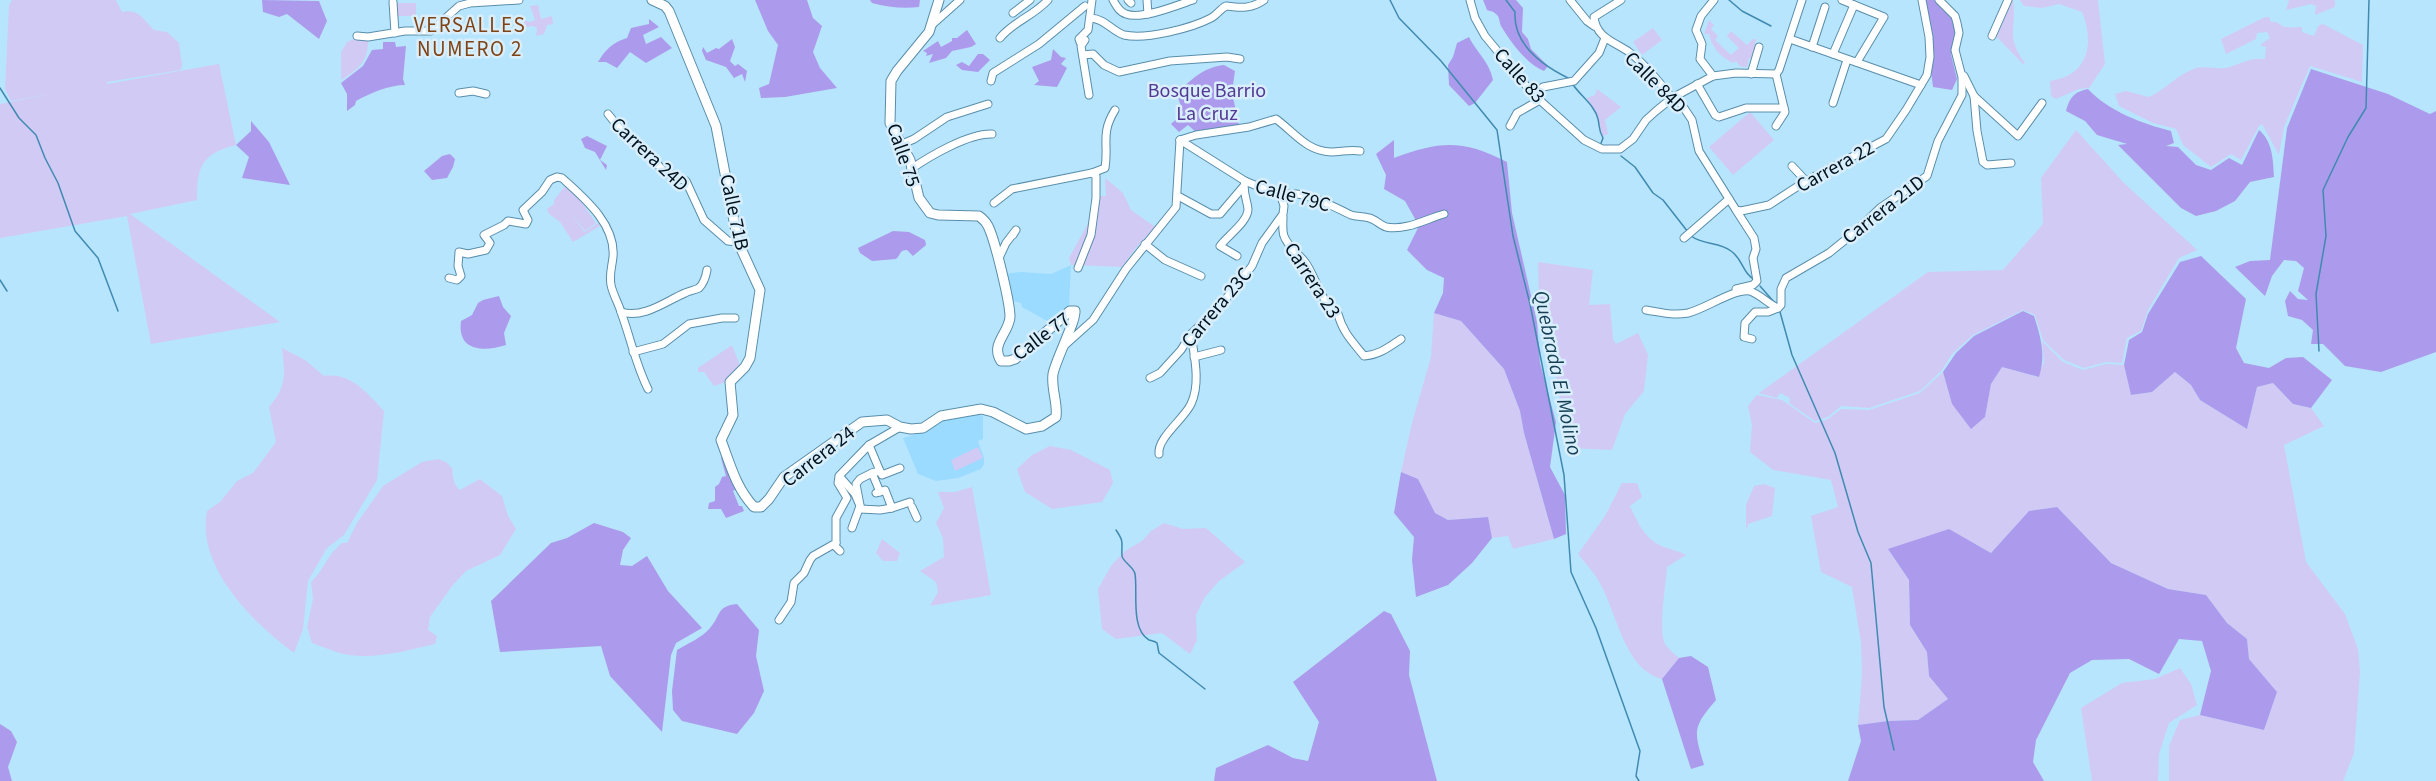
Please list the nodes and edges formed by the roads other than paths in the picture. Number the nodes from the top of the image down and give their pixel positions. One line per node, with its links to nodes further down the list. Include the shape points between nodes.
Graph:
1 (519, 0): 30 (street, via 470,3 459,6 431,31)
2 (652, 0): 89 (street, Calle 71B, via 665,6 680,35 716,126)
3 (939, 0): 28 (street)
4 (960, 0): 28 (street)
5 (1030, 0): 25 (street)
6 (1048, 0): 33 (street, via 1033,14 1007,28)
7 (1076, 0): 22 (street)
8 (1113, 0): 26 (street, via 1126,14)
9 (1147, 0): 26 (street)
10 (1191, 0): 26 (street)
11 (1264, 0): 27 (street, via 1245,8 1226,6 1212,17 1154,35 1123,35)
12 (1470, 0): 54 (street, Calle 83, via 1485,36)
13 (1570, 0): 29 (street, Calle 84D)
14 (1621, 0): 29 (street, via 1594,17)
15 (1714, 0): 48 (street, via 1696,30 1702,44 1700,59)
16 (1802, 0): 35 (street)
17 (1842, 0): 23 (street)
18 (1922, 0): 51 (street, Carrera 22, via 1930,57)
19 (1939, 0): 45 (street, Carrera 21D, via 1955,16 1959,33 1955,50)
20 (2008, 0): 32 (street)
21 (393, 2): 30 (street)
22 (1089, 4): 27 (street); 49 (street, via 1039,44 998,69)
23 (1854, 5): 40 (street); 44 (street, via 1884,17)
24 (1825, 7): 38 (street)
25 (1013, 13)
26 (1148, 14)
27 (1091, 18): 36 (street, via 1088,30 1079,39)
28 (933, 24): 69 (street, Calle 75, via 891,81 890,123)
29 (1594, 26): 34 (street, Calle 84D)
30 (395, 33): 31 (street)
31 (357, 36)
32 (1992, 36)
33 (1000, 38)
34 (1605, 38): 54 (street, via 1599,53 1571,82 1543,87); 57 (street, Calle 84D, via 1629,52)
35 (1790, 39): 38 (street); 47 (street)
36 (1085, 40): 37 (street); 41 (street, via 1081,46)
37 (1093, 42)
38 (1812, 46): 40 (street)
39 (1759, 47): 46 (street)
40 (1833, 54): 43 (street)
41 (1083, 55): 42 (street, via 1093,54 1119,72 1170,61); 55 (street)
42 (1240, 59)
43 (1846, 60): 44 (street); 59 (street)
44 (1857, 62): 51 (street)
45 (1960, 69): 56 (street); 99 (street, Carrera 21D, via 1962,95 1938,140 1927,176 1897,194 1829,253 1786,278)
46 (1751, 74): 47 (street); 48 (street)
47 (1776, 74): 62 (street)
48 (1713, 76): 50 (street)
49 (991, 81)
50 (1697, 84): 57 (street); 62 (street, via 1714,115 1719,117 1746,108)
51 (1921, 85): 77 (street, Carrera 22, via 1886,139)
52 (459, 93): 53 (street)
53 (486, 94)
54 (1533, 94): 58 (street, Calle 83)
55 (1089, 95)
56 (1974, 96): 60 (street, via 2018,136); 73 (street, via 1983,162)
57 (1672, 98): 58 (street, Calle 83, via 1620,149 1602,149 1584,140); 72 (street, Calle 84D, via 1678,99 1689,114)
58 (1540, 100): 65 (street, via 1517,113)
59 (1833, 103)
60 (2042, 103)
61 (988, 104): 69 (street, via 947,117)
62 (1784, 108): 66 (street)
63 (1115, 110): 76 (street, via 1104,140 1106,168)
64 (608, 114): 89 (street, Carrera 24D, via 664,172 686,181 704,220 728,241)
65 (1510, 126)
66 (1776, 126)
67 (992, 134): 75 (street, via 969,138)
68 (1180, 140): 71 (street, via 1276,119 1314,148); 78 (street, Calle 79C); 79 (street)
69 (900, 145): 75 (street, Calle 75)
70 (1707, 147): 72 (street)
71 (1360, 151)
72 (1700, 152): 81 (street, Calle 84D)
73 (2012, 163)
74 (1792, 166): 77 (street)
75 (911, 169): 86 (street, Calle 75, via 919,198 930,213 979,216)
76 (1092, 173): 82 (street, via 1012,189); 94 (street, via 1096,176 1094,218)
77 (1806, 181): 83 (street, Carrera 22, via 1770,205)
78 (1244, 184): 79 (street, via 1223,213 1211,214); 80 (street, Calle 79C); 91 (street, Calle 79C, via 1248,211)
79 (1178, 196): 90 (street, via 1176,207)
80 (1281, 196): 84 (street); 85 (street, Calle 79C, via 1303,195 1385,227 1417,225)
81 (1729, 199): 83 (street, Calle 84D); 88 (street)
82 (994, 203)
83 (1736, 210): 98 (street, Calle 84D, via 1754,238 1757,281)
84 (1283, 214): 103 (street, Carrera 23C, via 1262,243 1252,266); 104 (street, Carrera 23, via 1287,243 1310,269 1346,334 1364,356 1386,350)
85 (1444, 214)
86 (985, 221): 93 (street, Calle 77)
87 (1013, 235): 93 (street, via 1016,230)
88 (1687, 235)
89 (738, 242): 120 (street, Calle 71B, via 760,295 750,358 730,382 733,415 721,440)
90 (1145, 244): 96 (street, via 1165,260); 106 (street, via 1093,320)
91 (1220, 246): 92 (street, Carrera 23C)
92 (1237, 256)
93 (999, 258): 106 (street, Calle 77, via 1010,314 999,340 998,356 1005,362 1015,359 1073,310 1075,315)
94 (1078, 268)
95 (707, 270): 101 (street, via 699,287 665,305)
96 (1201, 276)
97 (449, 278): 101 (street, via 457,280 461,276 459,252 486,250 490,243 484,235 508,221 526,224 524,210 557,177 606,226 613,258 611,287)
98 (1732, 292): 99 (street, via 1748,291); 100 (street, via 1720,301 1689,312 1659,314)
99 (1778, 308): 105 (street, via 1750,316 1744,337)
100 (1646, 310)
101 (621, 312): 108 (street)
102 (735, 318): 108 (street, via 690,324 663,344)
103 (1191, 334): 109 (street); 110 (street, Carrera 23C, via 1160,374)
104 (1401, 339)
105 (1752, 339)
106 (1062, 349): 112 (street, Calle 77, via 1054,373 1057,411)
107 (1221, 350): 109 (street, Carrera 23C)
108 (633, 352): 111 (street)
109 (1194, 357): 115 (street, via 1192,403 1161,444)
110 (1150, 378)
111 (648, 389)
112 (1051, 422): 113 (street, Carrera 24, via 1026,429 981,409 941,416 923,428)
113 (900, 427): 114 (street); 120 (street, Carrera 24, via 887,420 862,422 784,477 761,507 754,507 742,495)
114 (869, 445): 117 (street); 119 (street)
115 (1160, 454)
116 (900, 468): 117 (street, via 882,475)
117 (880, 471): 118 (street)
118 (872, 473): 121 (street, via 856,484); 122 (street, via 878,493 885,490)
119 (839, 476): 121 (street); 125 (street, via 838,483 847,498 836,519)
120 (737, 483)
121 (860, 507): 122 (street); 124 (street)
122 (892, 508): 123 (street, via 911,505)
123 (917, 518)
124 (852, 528)
125 (836, 543): 126 (street); 127 (street, via 810,560 794,583 791,602)
126 (840, 551)
127 (779, 620)

